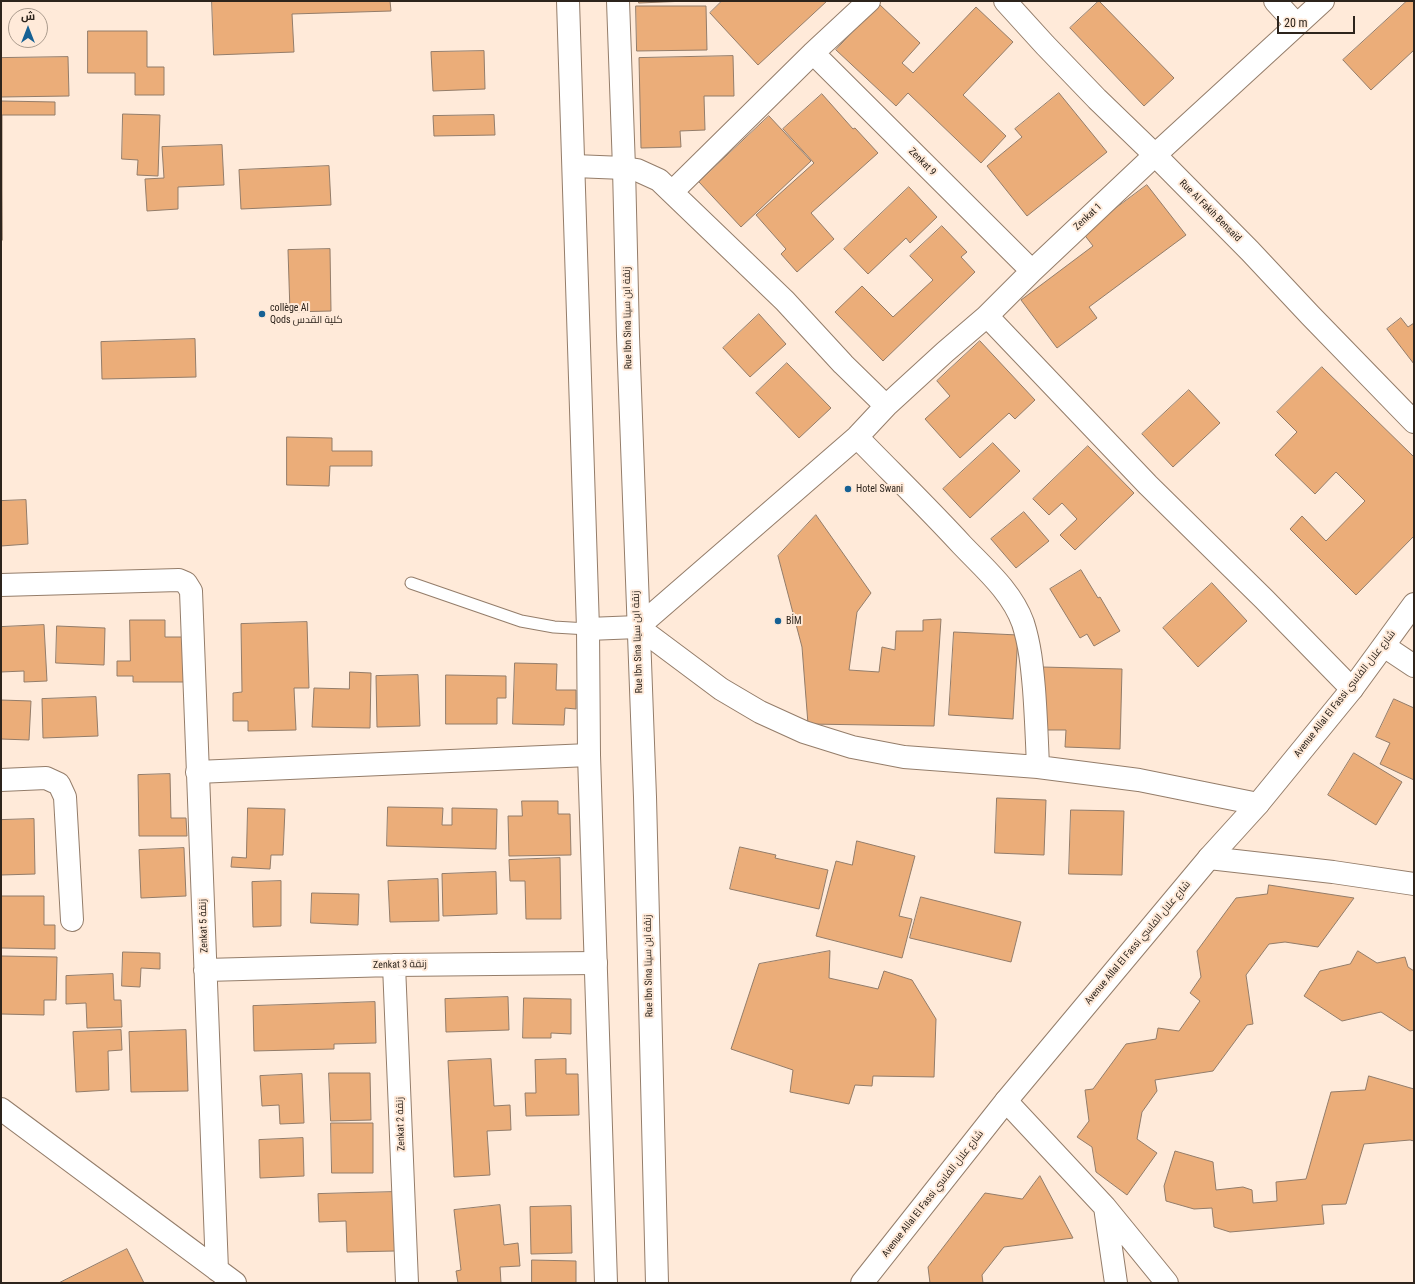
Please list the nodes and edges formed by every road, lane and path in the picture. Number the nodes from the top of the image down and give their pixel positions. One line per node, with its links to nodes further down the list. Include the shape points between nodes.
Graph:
1 (568, 1): 10 (street)
2 (618, 1): 11 (street, Rue Ibn Sina زنقة ابن سينا)
3 (869, 1): 8 (street)
4 (1005, 1): 9 (street, Rue Al Fakih Bensaïd, via 1096,99)
5 (1275, 1): 7 (street)
6 (1323, 1): 7 (street, Zenkat 1)
7 (1297, 25): 9 (street, Zenkat 1)
8 (813, 53): 12 (street); 13 (street, Zenkat 9)
9 (1155, 155): 13 (street, Zenkat 1); 16 (street, Rue Al Fakih Bensaïd)
10 (574, 166): 11 (street); 22 (street)
11 (624, 168): 12 (street, via 637,170 659,180); 21 (street, Rue Ibn Sina زنقة ابن سينا)
12 (672, 192): 15 (street, via 785,301)
13 (1032, 271): 14 (street, Zenkat 1)
14 (986, 316): 15 (street, Zenkat 1); 25 (street, via 1148,485)
15 (886, 406): 17 (street, Zenkat 1)
16 (1414, 422)
17 (857, 437): 21 (street, Zenkat 1); 27 (street, via 995,580 1016,608 1023,622 1032,666)
18 (411, 583): 22 (lane, via 521,621 554,627)
19 (1, 585): 28 (street, Zenkat 5 زنقة, via 179,580 186,583 191,591)
20 (1414, 604): 23 (street, Avenue Allal El Fassi شارع علال الفاسي)
21 (638, 627): 22 (street); 27 (street, via 721,689 760,712 804,732 852,747 904,757); 44 (street, Rue Ibn Sina زنقة ابن سينا, via 645,797)
22 (588, 629): 26 (street)
23 (1384, 646): 24 (street); 25 (street, Avenue Allal El Fassi شارع علال الفاسي)
24 (1414, 666)
25 (1352, 688): 30 (street, Avenue Allal El Fassi شارع علال الفاسي)
26 (589, 755): 28 (street); 34 (street)
27 (1038, 767): 30 (street, via 1139,780)
28 (197, 772): 36 (street, Zenkat 5 زنقة)
29 (1, 780): 33 (street, via 46,778 59,784 65,797)
30 (1258, 804): 31 (street, Avenue Allal El Fassi شارع علال الفاسي)
31 (1209, 858): 32 (street); 37 (street, Avenue Allal El Fassi شارع علال الفاسي)
32 (1414, 884)
33 (72, 920)
34 (596, 963): 35 (street, Zenkat 3 زنقة); 43 (street)
35 (394, 965): 36 (street, Zenkat 3 زنقة); 42 (street, Zenkat 2 زنقة)
36 (205, 970): 40 (street, Zenkat 5 زنقة)
37 (1006, 1101): 39 (street); 45 (street, Avenue Allal El Fassi شارع علال الفاسي)
38 (1, 1109): 40 (street)
39 (1105, 1207): 46 (street); 47 (street)
40 (217, 1270): 41 (street)
41 (236, 1283)
42 (408, 1283)
43 (606, 1283)
44 (657, 1283)
45 (862, 1283)
46 (1116, 1283)
47 (1168, 1283)

